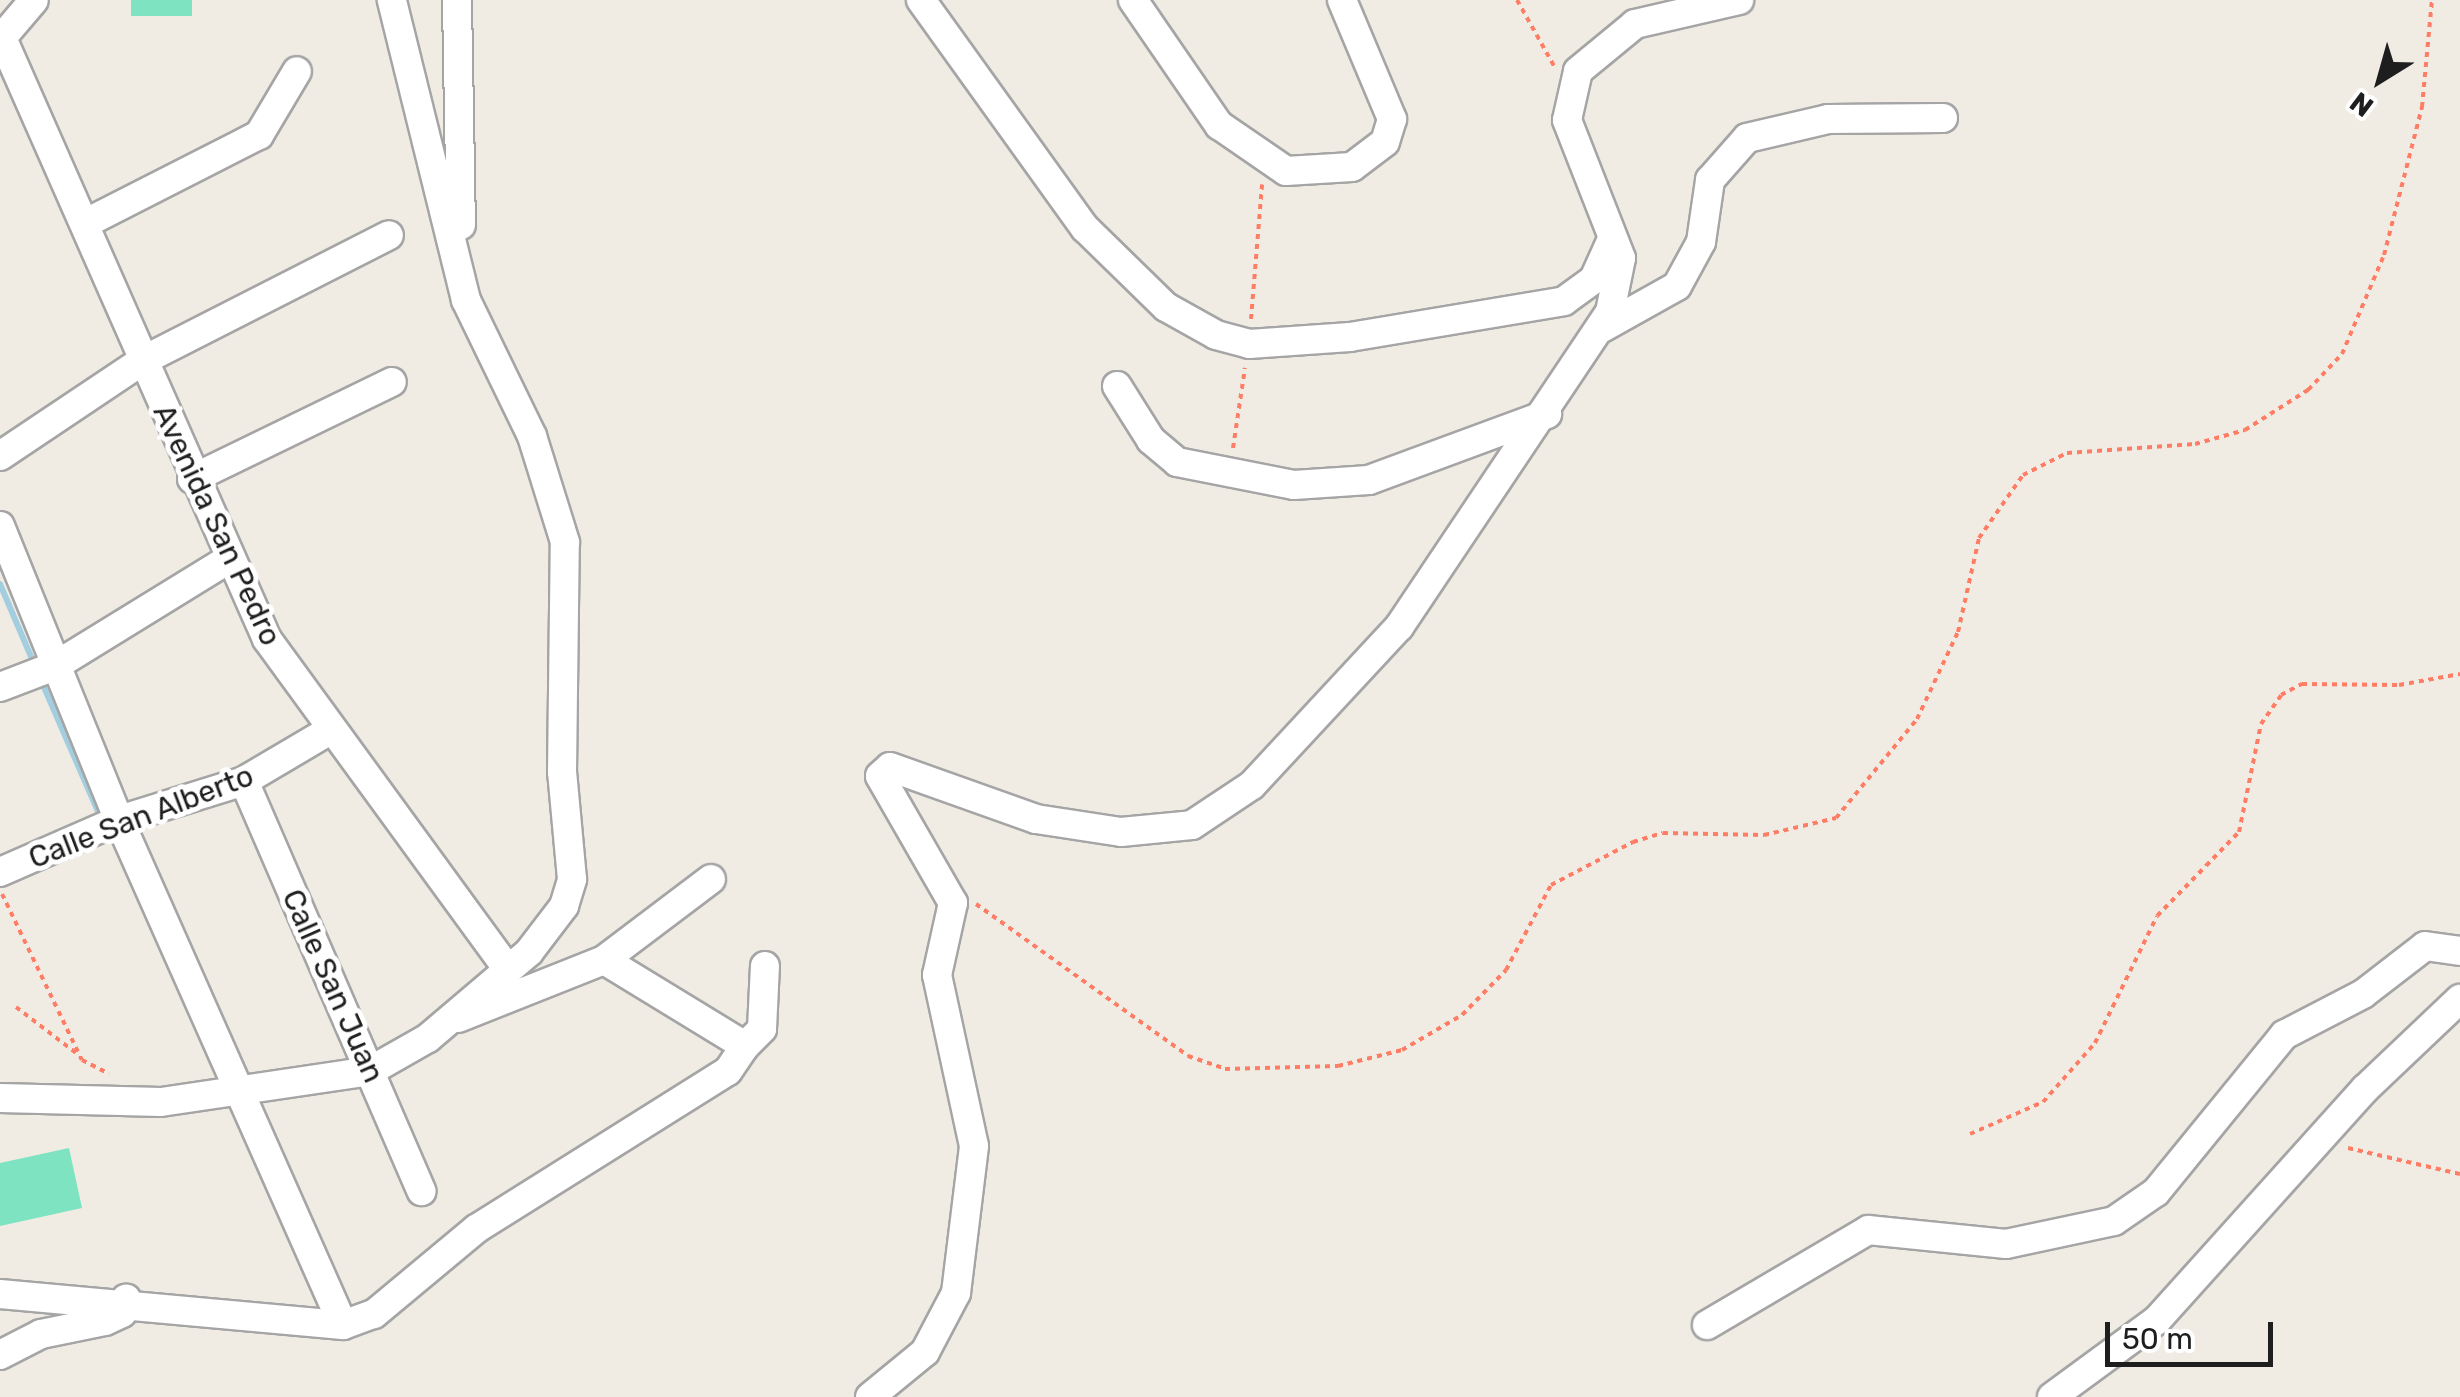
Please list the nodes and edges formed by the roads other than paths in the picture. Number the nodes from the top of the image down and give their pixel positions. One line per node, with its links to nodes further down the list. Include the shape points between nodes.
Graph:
1 (34, 0): 8 (street)
2 (392, 0): 14 (street)
3 (457, 0): 14 (street, via 454,185)
4 (922, 0): 13 (street, via 1085,228 1166,307 1216,335 1249,344 1350,337 1564,301 1594,279)
5 (1133, 0): 6 (street, via 1219,125 1286,171 1352,166 1385,142 1392,120)
6 (1342, 0)
7 (1739, 0): 13 (street, via 1610,36 1568,91 1568,120)
8 (1, 39): 11 (street, Avenida San Pedro)
9 (297, 71): 11 (street, via 260,135)
10 (1944, 118): 15 (street, via 1828,119 1748,138 1710,180 1702,242 1677,286)
11 (88, 222): 16 (street, Avenida San Pedro)
12 (390, 235): 16 (street)
13 (1612, 239): 15 (street, via 1622,277)
14 (466, 300): 34 (street, via 532,436 565,542 562,772 572,878 549,930)
15 (1602, 328): 19 (street)
16 (142, 361): 20 (street); 21 (street, Avenida San Pedro)
17 (392, 382): 21 (street)
18 (1117, 386): 19 (street, via 1150,440 1178,462 1294,484 1369,480)
19 (1547, 414): 47 (street, via 1400,628 1252,786 1192,825 1158,832 1064,825 890,767 880,786 930,852 953,903 937,974 974,1146 963,1262 926,1352)
20 (0, 456)
21 (192, 479): 23 (street, Avenida San Pedro)
22 (0, 526): 24 (street)
23 (227, 560): 24 (street); 26 (street, Avenida San Pedro, via 267,639)
24 (55, 666): 25 (street); 28 (street)
25 (0, 687)
26 (332, 729): 27 (street, Calle San Alberto); 34 (street, Avenida San Pedro)
27 (244, 781): 28 (street, Calle San Alberto); 38 (street, Calle San Juan)
28 (118, 820): 29 (street, Calle San Alberto); 39 (street)
29 (2, 870)
30 (712, 879): 32 (street)
31 (2460, 951): 45 (street, via 2425,946 2363,994 2284,1034 2156,1192 2114,1221 2006,1244 1868,1230)
32 (604, 960): 36 (street, via 475,1017); 37 (street)
33 (765, 966): 37 (street, via 762,1029)
34 (508, 969): 36 (street)
35 (2460, 1000): 48 (street, via 2322,1138 2157,1320)
36 (452, 1018): 38 (street)
37 (746, 1046): 44 (street, via 728,1071 476,1229 374,1314)
38 (370, 1071): 39 (street); 41 (street, Calle San Juan)
39 (242, 1094): 40 (street); 44 (street)
40 (0, 1098)
41 (421, 1191)
42 (0, 1294): 43 (street)
43 (126, 1299): 44 (street); 46 (street, via 122,1313 105,1321)
44 (343, 1324)
45 (1707, 1325)
46 (0, 1355)
47 (870, 1397)
48 (2052, 1397)

